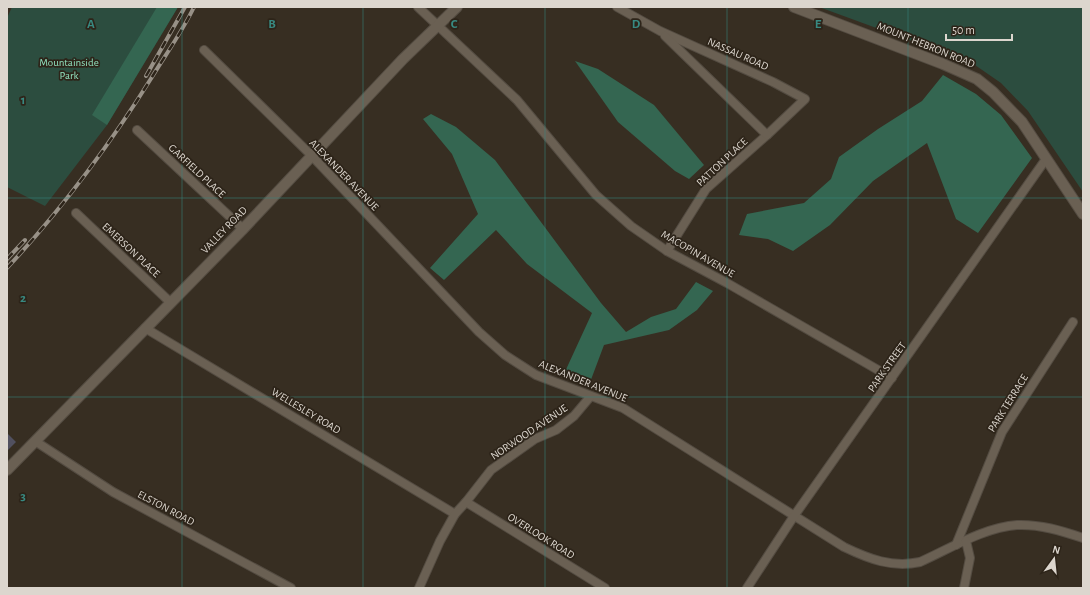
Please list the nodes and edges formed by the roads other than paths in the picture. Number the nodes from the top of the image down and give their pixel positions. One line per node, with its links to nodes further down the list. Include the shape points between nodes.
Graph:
1 (418, 7): 5 (street, MACOPIN AVENUE)
2 (457, 7): 5 (main road, VALLEY ROAD)
3 (617, 7): 6 (street, NASSAU ROAD)
4 (794, 7): 12 (main road, MOUNT HEBRON ROAD, via 977,79 1022,122)
5 (438, 27): 11 (main road, VALLEY ROAD, via 403,59); 16 (street, MACOPIN AVENUE, via 517,100 596,194 631,226)
6 (660, 31): 8 (street, NASSAU ROAD, via 774,82); 10 (street, NASSAU ROAD)
7 (204, 50): 11 (street, ALEXANDER AVENUE)
8 (805, 99): 10 (street, PATTON PLACE)
9 (137, 130): 15 (street, GARFIELD PLACE)
10 (767, 135): 16 (street, PATTON PLACE, via 706,189)
11 (311, 155): 15 (main road, VALLEY ROAD); 21 (street, ALEXANDER AVENUE, via 505,355 536,375)
12 (1046, 159): 14 (main road, MOUNT HEBRON ROAD); 20 (street, PARK STREET)
13 (76, 213): 17 (street, EMERSON PLACE)
14 (1083, 214)
15 (242, 229): 17 (main road, VALLEY ROAD)
16 (668, 251): 20 (street, MACOPIN AVENUE)
17 (170, 302): 19 (main road, VALLEY ROAD)
18 (1073, 322): 29 (street, PARK TERRACE, via 1002,432)
19 (145, 328): 22 (main road, VALLEY ROAD); 25 (street, WELLESLEY ROAD)
20 (892, 378): 26 (street, PARK STREET)
21 (590, 397): 24 (street, NORWOOD AVENUE, via 574,416 556,430 535,439 491,470); 26 (street, ALEXANDER AVENUE, via 623,408)
22 (35, 441): 23 (main road, VALLEY ROAD); 30 (street, ELSTON ROAD, via 113,492)
23 (7, 470)
24 (466, 502): 25 (street, NORWOOD AVENUE); 32 (street, OVERLOOK ROAD)
25 (455, 514): 31 (street, NORWOOD AVENUE)
26 (794, 516): 29 (street, ALEXANDER AVENUE, via 844,547 864,557 888,564 908,565 920,562); 33 (street, PARK STREET)
27 (1083, 538): 28 (street, ALEXANDER AVENUE, via 1060,530 1017,525 996,529)
28 (966, 541): 29 (street, ALEXANDER AVENUE); 34 (street, via 970,558)
29 (956, 545)
30 (291, 588)
31 (419, 588)
32 (605, 588)
33 (748, 588)
34 (964, 588)

